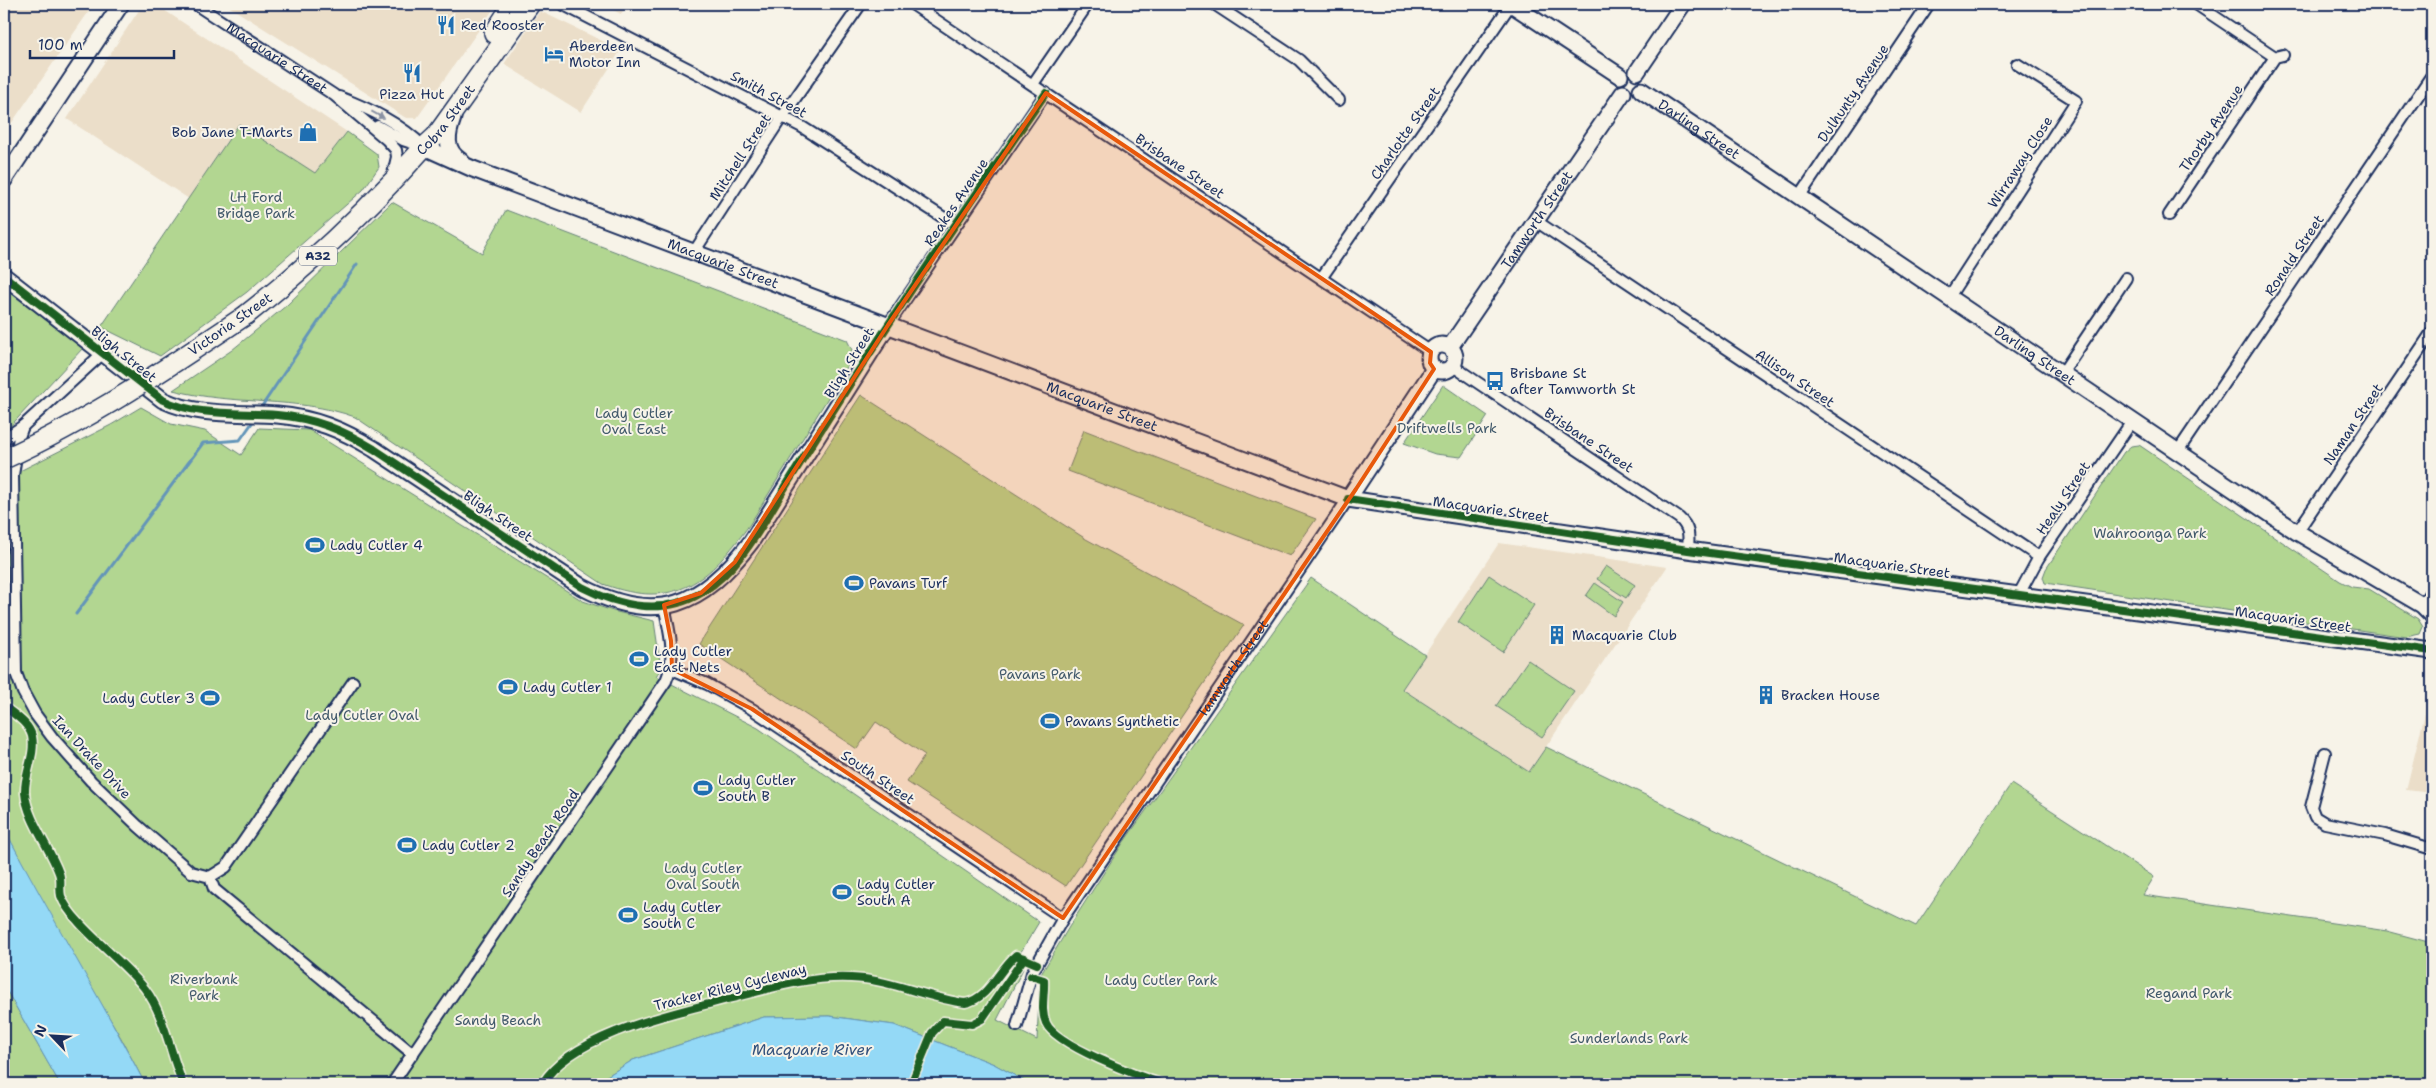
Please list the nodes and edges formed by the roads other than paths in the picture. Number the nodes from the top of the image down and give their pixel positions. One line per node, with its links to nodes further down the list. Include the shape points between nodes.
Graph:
1 (121, 4): 29 (street)
2 (195, 4): 22 (street, Macquarie Street)
3 (513, 4): 27 (highway, Cobra Street / A32, via 428,132)
4 (530, 4): 24 (highway, Cobra Street / A32)
5 (562, 4): 26 (street, Smith Street)
6 (861, 4): 26 (street, Mitchell Street)
7 (912, 4): 18 (street, Brisbane Street)
8 (1088, 4): 18 (street)
9 (1214, 4): 23 (street, via 1299,60)
10 (1511, 4): 17 (street); 37 (street, Charlotte Street)
11 (1683, 4): 15 (street)
12 (1929, 4): 31 (street, Dulhunty Avenue)
13 (2196, 4): 32 (street, Thorby Avenue, via 2279,56)
14 (2017, 64): 39 (street, Wirraway Close, via 2076,101)
15 (1637, 72): 17 (street, via 1630,70); 19 (street, via 1643,82)
16 (2432, 75): 51 (street, Ronald Street)
17 (1620, 76): 21 (street, via 1619,87)
18 (1033, 84): 20 (street, Brisbane Street)
19 (1641, 90): 21 (street, via 1635,95); 31 (street, Darling Street)
20 (1046, 93): 34 (street, Reakes Avenue); 37 (street, Brisbane Street)
21 (1623, 93): 33 (street, Tamworth Street)
22 (334, 95): 25 (street, Macquarie Street); 27 (street, Macquarie Street, one-way to 27, via 408,131)
23 (1339, 100)
24 (459, 104): 27 (highway, Cobra Street / A32); 28 (street, via 448,135 449,148)
25 (350, 111): 27 (street, Macquarie Street, via 403,140); 30 (street, Macquarie Street, via 396,150 397,165)
26 (783, 116): 34 (street, Smith Street); 35 (street, Mitchell Street)
27 (424, 147): 28 (street, Macquarie Street); 30 (highway, Victoria Street / A32)
28 (473, 169): 35 (street, Macquarie Street)
29 (4, 180)
30 (384, 191): 52 (highway, Victoria Street / A32, bridge, via 314,259 246,315 126,393)
31 (1800, 196): 39 (street, Darling Street)
32 (2169, 215)
33 (1536, 221): 42 (street, Tamworth Street); 56 (street, Allison Street)
34 (955, 225): 40 (street, Reakes Avenue)
35 (694, 252): 40 (street, Macquarie Street)
36 (4, 276): 44 (street, Bligh Street)
37 (1322, 277): 43 (street, Brisbane Street)
38 (2126, 278): 47 (street)
39 (1949, 297): 47 (street, Darling Street)
40 (888, 325): 53 (street, Macquarie Street); 59 (street, Bligh Street, via 751,542 735,562 701,593)
41 (2432, 332): 54 (street, Naman Street)
42 (1450, 347): 43 (street, via 1438,346); 45 (street, via 1455,354)
43 (1431, 352): 46 (street, via 1429,359)
44 (103, 353): 49 (street); 59 (street, Bligh Street, via 142,386 176,406 205,413 298,418 340,429 582,587 634,606)
45 (1453, 366): 46 (street, via 1442,372); 55 (street, Brisbane Street, via 1679,518 1690,533)
46 (1434, 369): 53 (street, Tamworth Street)
47 (2063, 372): 48 (street, Darling Street)
48 (2134, 420): 51 (street, Darling Street); 56 (street, Healy Street)
49 (23, 426): 50 (street); 66 (street, Ian Drake Drive, via 13,475 16,673 23,692 52,737 91,780 191,872)
50 (4, 439)
51 (2178, 451): 54 (street, Darling Street)
52 (4, 458)
53 (1348, 500): 55 (street, Macquarie Street); 67 (street, Tamworth Street)
54 (2298, 532): 60 (street, Darling Street)
55 (1688, 550): 58 (street, Macquarie Street)
56 (2040, 557): 58 (street, Healy Street)
57 (2432, 590): 60 (street)
58 (2019, 594): 61 (street, Macquarie Street)
59 (664, 605): 62 (street, via 671,640)
60 (2427, 610)
61 (2432, 651)
62 (672, 669): 67 (street, South Street, via 752,709); 69 (street, Sandy Beach Road)
63 (353, 682): 66 (street, via 226,867)
64 (2325, 753): 65 (street, via 2311,807 2315,817 2325,823 2385,835)
65 (2432, 849)
66 (210, 878): 69 (street, via 219,894)
67 (1063, 918): 68 (street, Tamworth Street, via 1032,973)
68 (1017, 1026)
69 (413, 1054): 70 (street, Sandy Beach Road)
70 (392, 1084)

